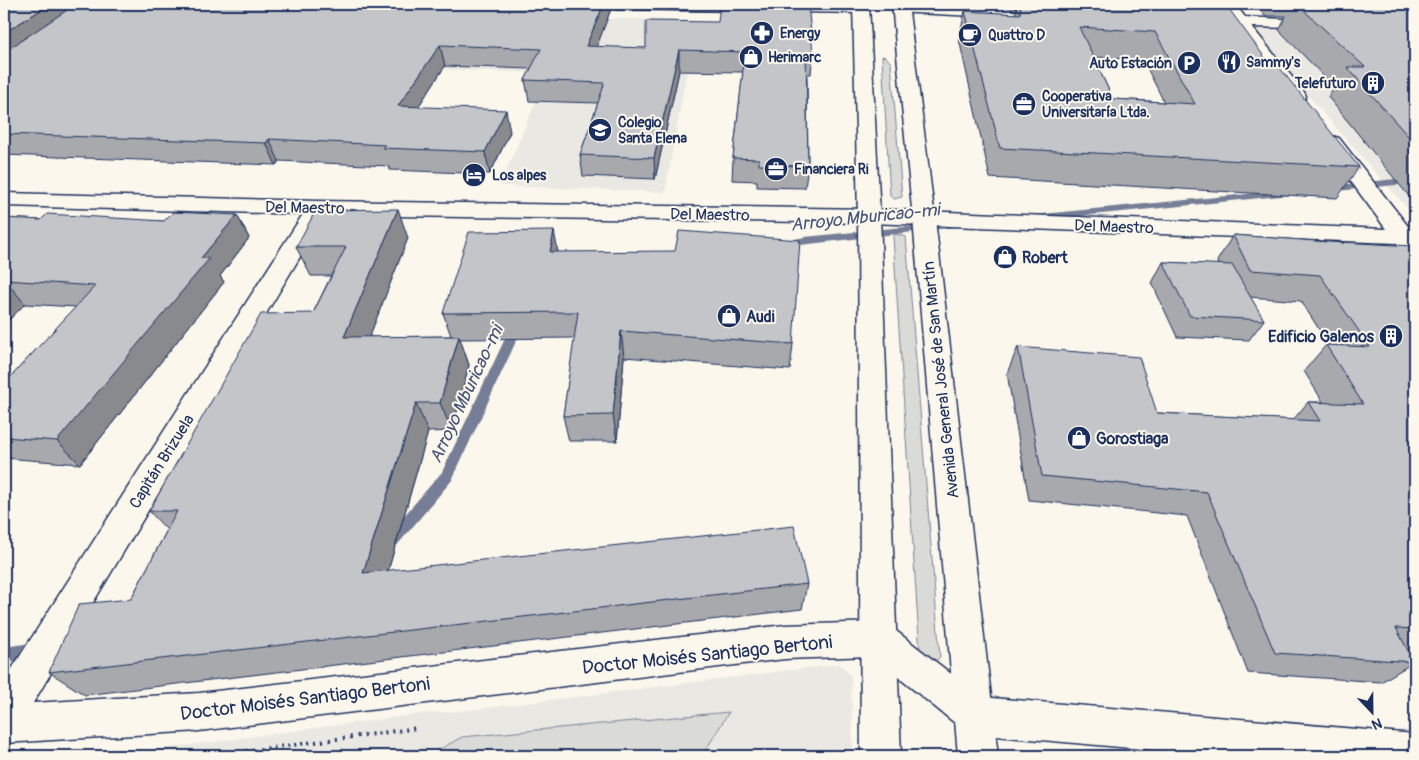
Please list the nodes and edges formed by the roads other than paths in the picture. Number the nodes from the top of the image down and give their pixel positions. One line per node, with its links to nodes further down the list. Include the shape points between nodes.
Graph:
1 (617, 4): 2 (main road)
2 (672, 4): 4 (main road)
3 (1226, 4): 7 (main road)
4 (881, 7): 5 (main road); 11 (main road); 12 (main road, Avenida General José de San Martín, via 898,63)
5 (1070, 15)
6 (1180, 20): 7 (main road)
7 (1240, 22): 8 (main road); 13 (main road)
8 (1337, 24)
9 (4, 199): 10 (main road, Del Maestro)
10 (318, 208): 11 (main road, Del Maestro); 15 (main road, Capitán Brizuela)
11 (869, 216): 12 (main road, Del Maestro); 14 (main road)
12 (924, 219): 13 (main road, Del Maestro); 16 (main road, Avenida General José de San Martín)
13 (1412, 241)
14 (878, 639): 16 (main road); 17 (main road, Doctor Moisés Santiago Bertoni, via 785,642 199,712); 19 (main road)
15 (4, 714)
16 (974, 715): 18 (main road); 20 (main road, Avenida General José de San Martín)
17 (4, 724)
18 (1415, 754)
19 (881, 756)
20 (978, 756)

